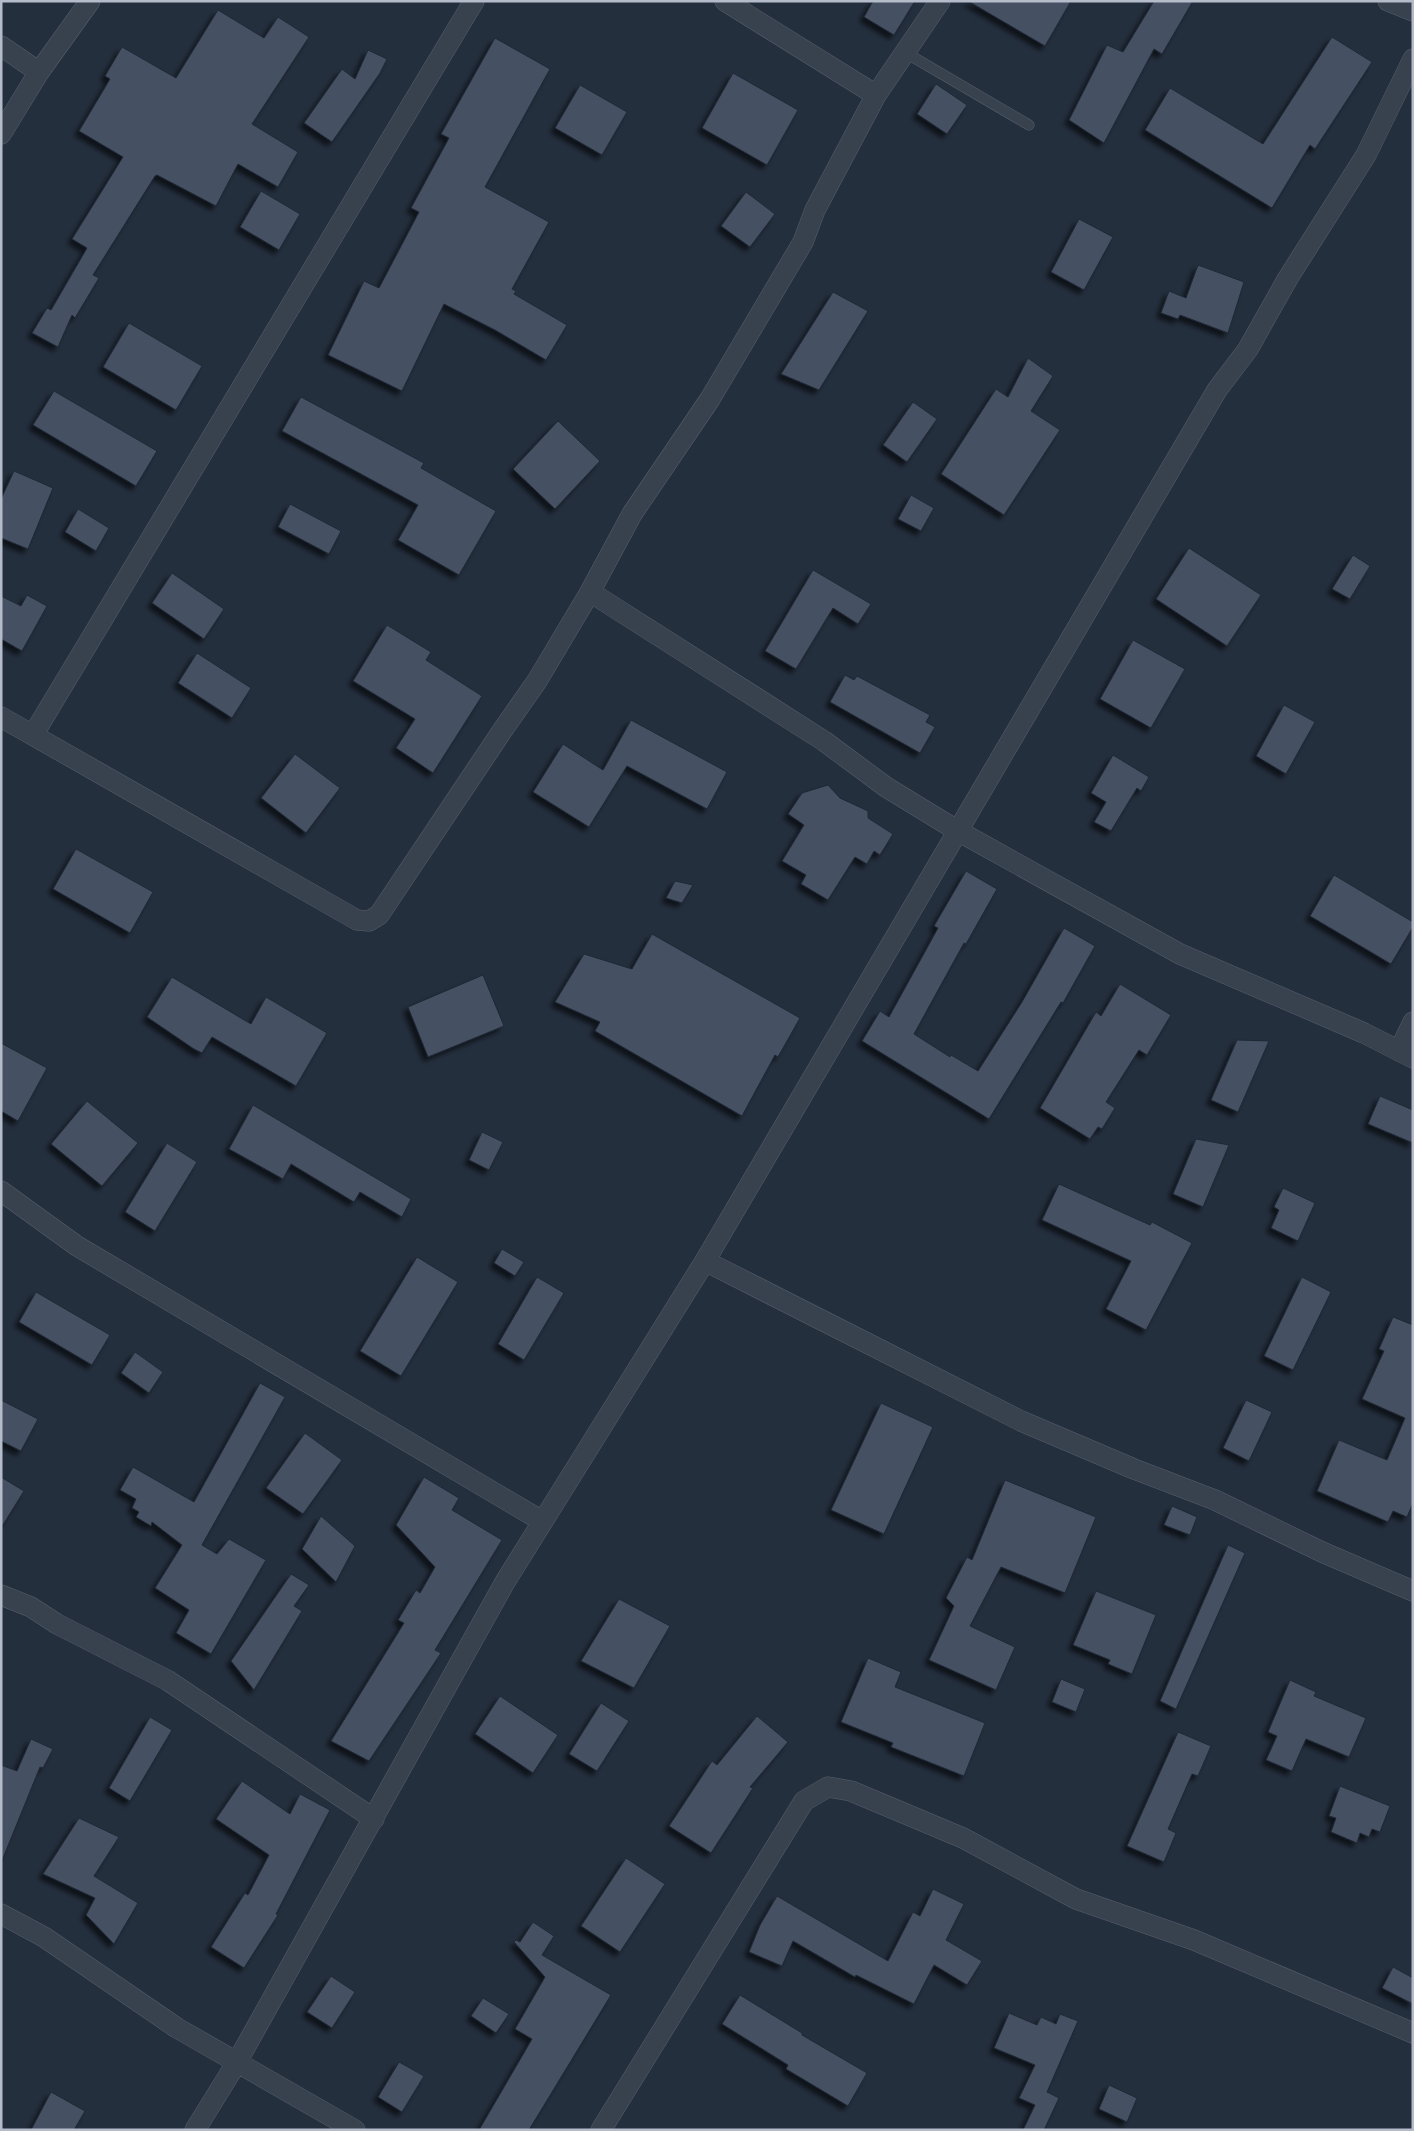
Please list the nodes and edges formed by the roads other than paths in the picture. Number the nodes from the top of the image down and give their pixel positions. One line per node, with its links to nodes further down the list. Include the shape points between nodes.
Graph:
1 (90, 1): 10 (street)
2 (474, 1): 16 (street)
3 (725, 1): 11 (street)
4 (940, 1): 8 (street)
5 (1388, 1): 6 (street)
6 (1413, 12)
7 (1, 46): 10 (street)
8 (906, 53): 11 (street); 12 (lane)
9 (1413, 59): 17 (street, via 1366,155 1288,278 1248,349 1218,390)
10 (39, 72): 13 (street)
11 (876, 95): 14 (street, via 815,210 803,242 710,399 632,514)
12 (1029, 125)
13 (1, 134)
14 (590, 592): 16 (street, via 537,681 378,916 369,921 357,920); 17 (street)
15 (1, 717): 16 (street)
16 (33, 735)
17 (958, 831): 19 (street, via 1180,954); 21 (street)
18 (1413, 1022): 19 (street)
19 (1406, 1054)
20 (1, 1191): 22 (street, via 77,1246)
21 (705, 1261): 22 (street); 23 (street, via 1021,1421 1215,1500 1322,1552)
22 (542, 1521): 25 (street)
23 (1413, 1591)
24 (1, 1594): 25 (street, via 167,1680)
25 (374, 1819): 28 (street)
26 (1, 1914): 28 (street, via 44,1937 177,2028)
27 (1413, 2033): 31 (street, via 1194,1940 1076,1899 963,1838 851,1791 828,1788 804,1801)
28 (238, 2062): 29 (street); 30 (street)
29 (195, 2130)
30 (355, 2130)
31 (601, 2130)

